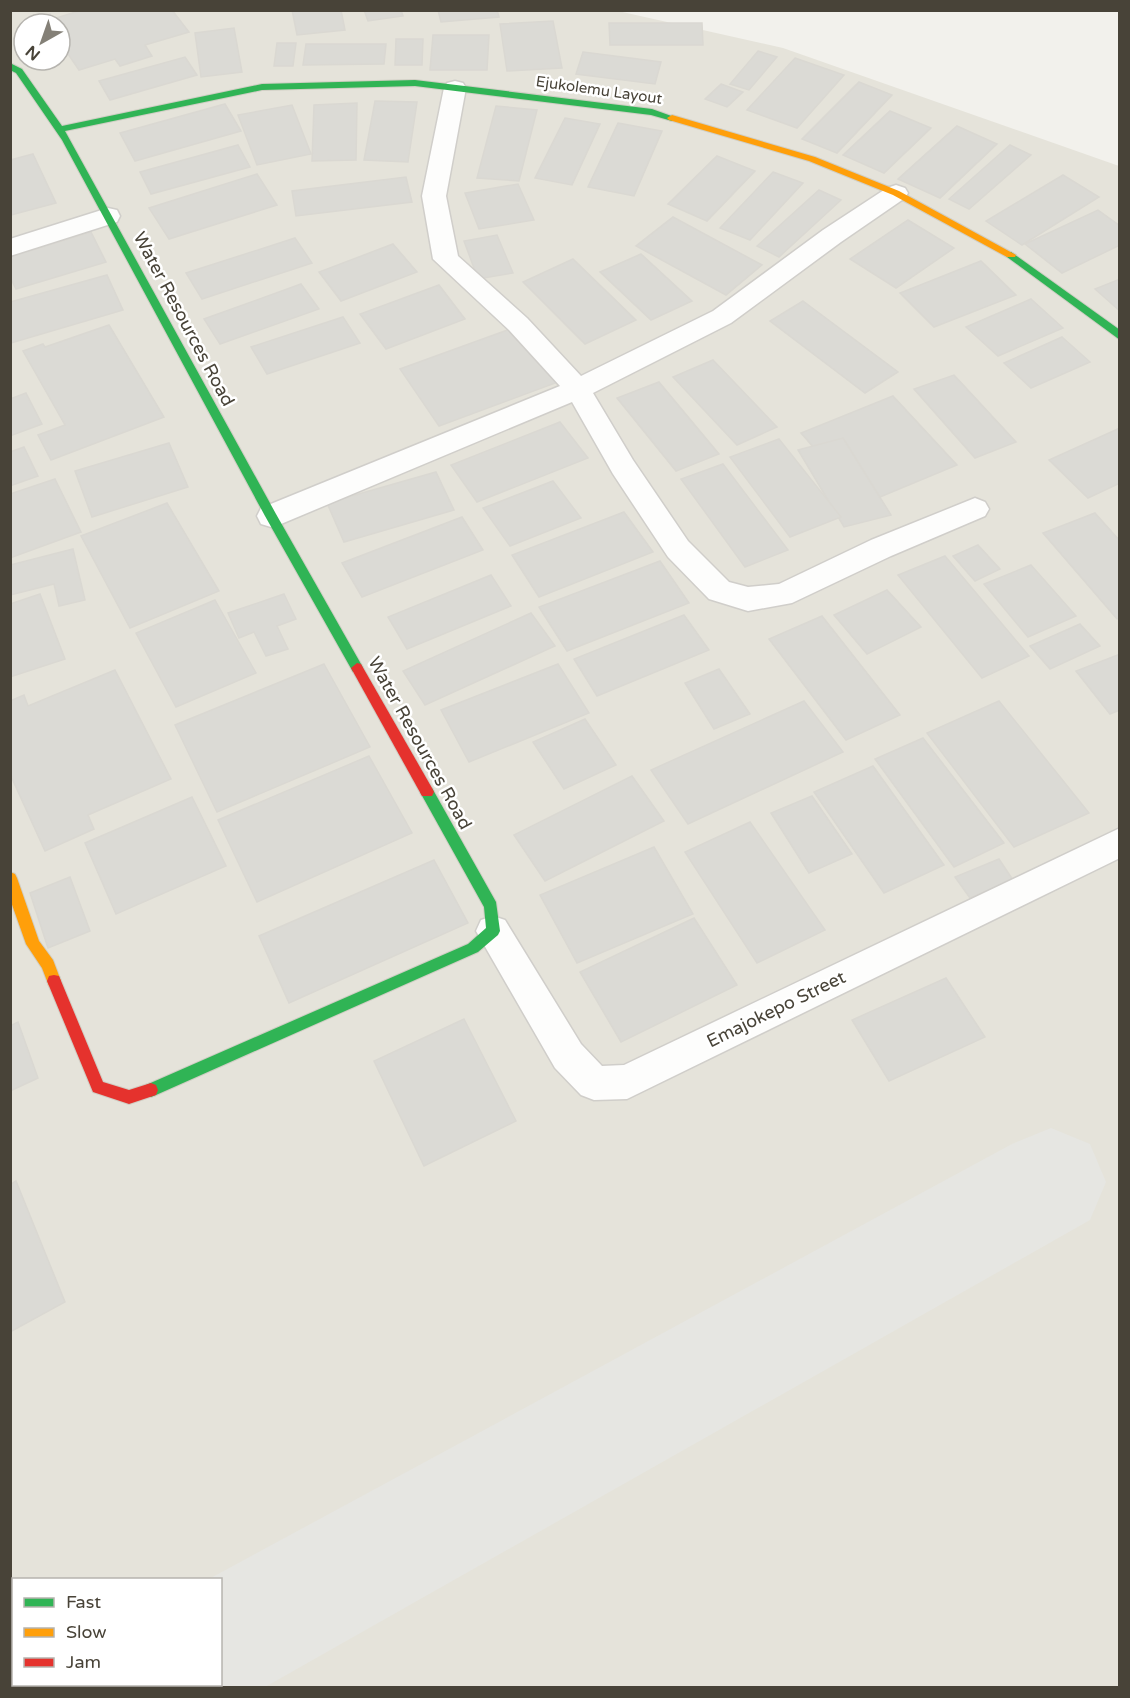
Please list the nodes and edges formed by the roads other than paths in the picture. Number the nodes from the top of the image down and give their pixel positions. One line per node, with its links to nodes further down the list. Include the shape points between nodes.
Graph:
1 (10, 66): 3 (street, Water Resources Road, via 19,71)
2 (455, 88): 3 (street, Ejukolemu Layout, via 415,83 262,87); 4 (street, Ejukolemu Layout, via 652,112 812,159); 8 (street, via 434,196 446,259 518,324)
3 (60, 129): 5 (street, Water Resources Road)
4 (896, 193): 7 (street, Ejukolemu Layout, via 1005,251); 8 (street, via 722,317)
5 (108, 216): 6 (street); 10 (street, Water Resources Road)
6 (10, 248)
7 (1119, 336)
8 (578, 389): 9 (street, via 623,467 678,549 719,591 748,599 782,595); 10 (street)
9 (975, 509)
10 (271, 516): 13 (street, Water Resources Road, via 491,906)
11 (1119, 842): 13 (street, Emajokepo Street, via 627,1082 594,1083 568,1056)
12 (10, 878): 14 (street)
13 (493, 931): 14 (street, via 473,948 165,1086 129,1097 98,1086 48,965)
14 (22, 941)

